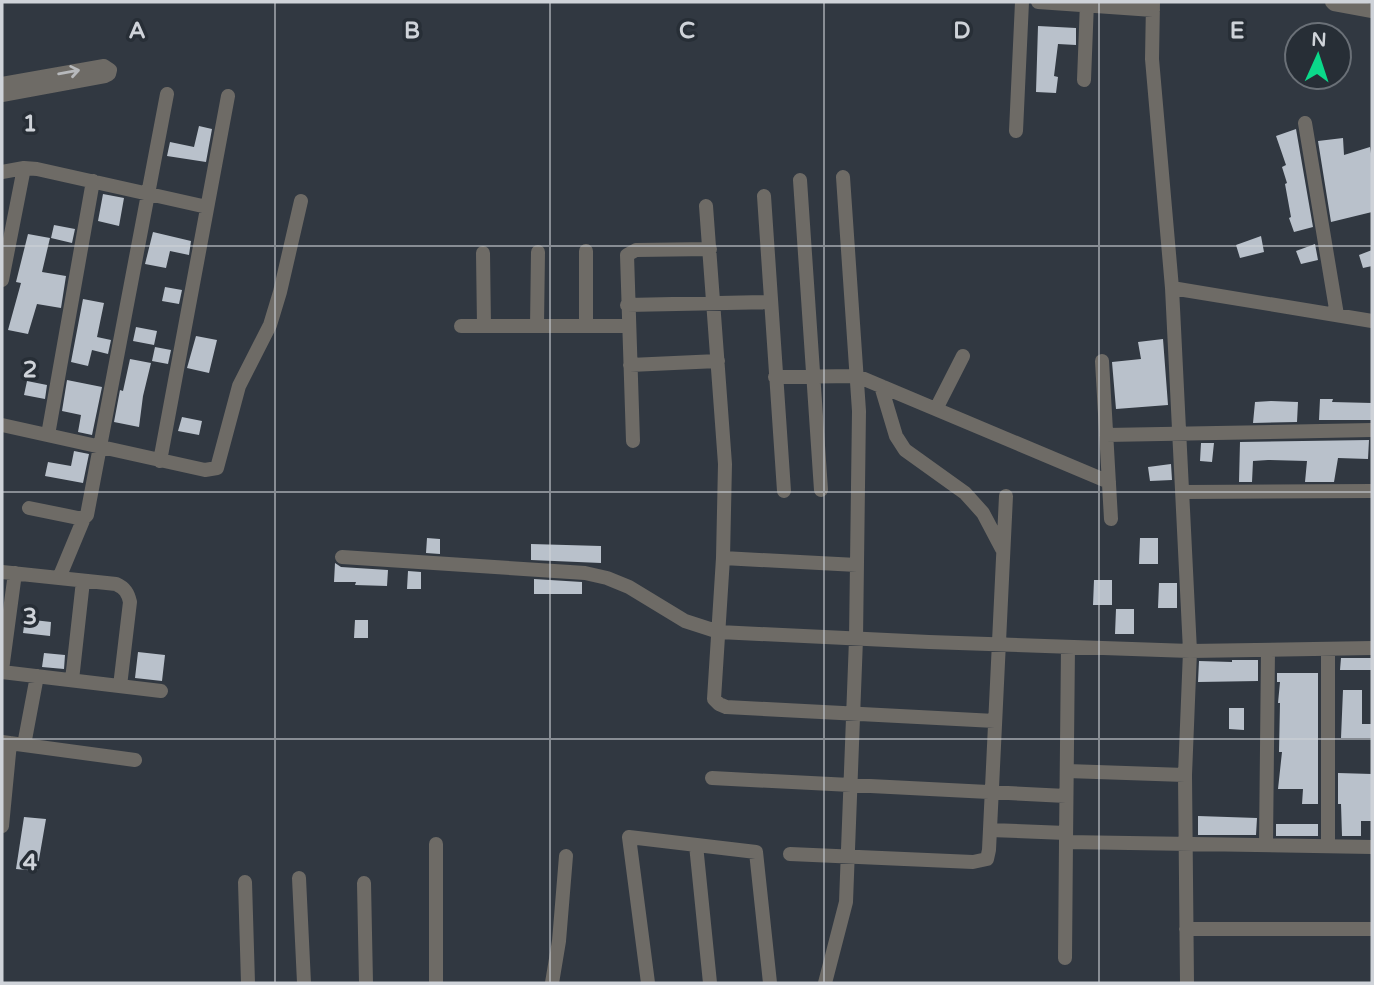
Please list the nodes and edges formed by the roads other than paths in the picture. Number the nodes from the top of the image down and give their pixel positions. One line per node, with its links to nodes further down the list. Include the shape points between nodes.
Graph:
1 (1022, 2): 13 (street)
2 (1038, 2): 4 (street)
3 (1332, 2): 6 (street)
4 (1087, 4): 5 (street); 7 (street)
5 (1153, 6): 29 (street, via 1152,60)
6 (1372, 10)
7 (1084, 80)
8 (2, 84): 10 (street, one-way to 10, via 104,66 110,69 105,76)
9 (167, 94): 19 (street)
10 (2, 95)
11 (228, 96): 23 (street)
12 (1305, 123): 33 (street)
13 (1016, 131)
14 (24, 168): 15 (street); 18 (street); 28 (street)
15 (2, 172)
16 (843, 177): 44 (street)
17 (800, 180): 46 (street)
18 (93, 181): 19 (street); 52 (street)
19 (148, 194): 23 (street); 55 (street)
20 (764, 196): 30 (street)
21 (301, 201): 56 (street, via 270,325 239,386 217,468)
22 (706, 206): 24 (street)
23 (207, 207): 56 (street)
24 (709, 249): 31 (street); 32 (street, via 631,251 625,260)
25 (538, 251): 37 (street)
26 (586, 251): 38 (street)
27 (484, 253): 36 (street)
28 (2, 280)
29 (1172, 288): 33 (street); 51 (street)
30 (770, 302): 31 (street); 45 (street)
31 (714, 303): 32 (street); 41 (street)
32 (627, 305): 39 (street)
33 (1338, 315): 34 (street)
34 (1372, 321)
35 (461, 326): 36 (street)
36 (484, 326): 37 (street)
37 (537, 326): 38 (street)
38 (586, 326): 39 (street)
39 (628, 326): 43 (street)
40 (963, 356): 48 (street)
41 (718, 361): 43 (street); 68 (street, via 724,454)
42 (1102, 361): 53 (street)
43 (630, 365): 54 (street)
44 (857, 376): 46 (street); 47 (street); 69 (street)
45 (775, 377): 46 (street); 59 (street)
46 (814, 377): 58 (street)
47 (881, 386): 48 (street); 66 (street, via 896,436 905,450 965,493 983,513)
48 (936, 409): 57 (street)
49 (2, 425): 52 (street)
50 (1372, 430): 51 (street)
51 (1181, 432): 53 (street); 61 (street)
52 (48, 435): 55 (street)
53 (1106, 435): 57 (street)
54 (633, 441)
55 (100, 449): 56 (street); 64 (street)
56 (160, 461)
57 (1109, 482): 65 (street)
58 (821, 490)
59 (784, 491)
60 (1372, 491): 61 (street)
61 (1184, 492): 80 (street)
62 (1006, 496): 66 (street)
63 (29, 508): 64 (street)
64 (84, 518): 71 (street)
65 (1111, 519)
66 (1003, 551): 75 (street)
67 (342, 557): 73 (street, via 585,573 629,587 685,621)
68 (723, 558): 69 (street); 73 (street)
69 (857, 565): 74 (street)
70 (8, 573): 71 (street); 81 (street)
71 (59, 578): 72 (street)
72 (83, 581): 83 (street); 84 (street, via 116,584 129,594)
73 (719, 632): 74 (street); 86 (street, via 713,691 719,704)
74 (856, 639): 75 (street); 86 (street)
75 (999, 645): 76 (street); 87 (street)
76 (1068, 647): 80 (street); 90 (street)
77 (1372, 648): 78 (street)
78 (1328, 649): 79 (street); 103 (street)
79 (1268, 650): 80 (street); 102 (street)
80 (1190, 651): 91 (street)
81 (2, 671): 82 (street)
82 (37, 676): 83 (street); 88 (street)
83 (72, 680): 84 (street)
84 (120, 686): 85 (street)
85 (161, 691)
86 (853, 713): 87 (street); 93 (street)
87 (995, 721): 94 (street)
88 (12, 743): 89 (street); 96 (street)
89 (135, 760)
90 (1067, 771): 91 (street); 95 (street)
91 (1185, 775): 100 (street)
92 (712, 778): 93 (street)
93 (850, 785): 94 (street); 107 (street)
94 (992, 792): 95 (street); 97 (street)
95 (1066, 796): 98 (street)
96 (2, 823)
97 (990, 830): 98 (street); 107 (street, via 987,859 982,861)
98 (1066, 838): 100 (street); 113 (street)
99 (436, 844): 117 (street)
100 (1184, 844): 102 (street); 111 (street)
101 (696, 845): 119 (street, via 629,838); 120 (street); 121 (street, via 756,852)
102 (1266, 845): 103 (street)
103 (1328, 846): 104 (street)
104 (1372, 847)
105 (790, 854): 107 (street)
106 (565, 856): 118 (street)
107 (848, 857): 122 (street, via 846,902)
108 (299, 878): 115 (street)
109 (245, 882): 114 (street)
110 (364, 883): 116 (street)
111 (1186, 929): 112 (street); 123 (street)
112 (1372, 929)
113 (1065, 958)
114 (248, 983)
115 (304, 983)
116 (366, 983)
117 (436, 983)
118 (552, 983)
119 (648, 983)
120 (710, 983)
121 (770, 983)
122 (825, 983)
123 (1187, 983)

